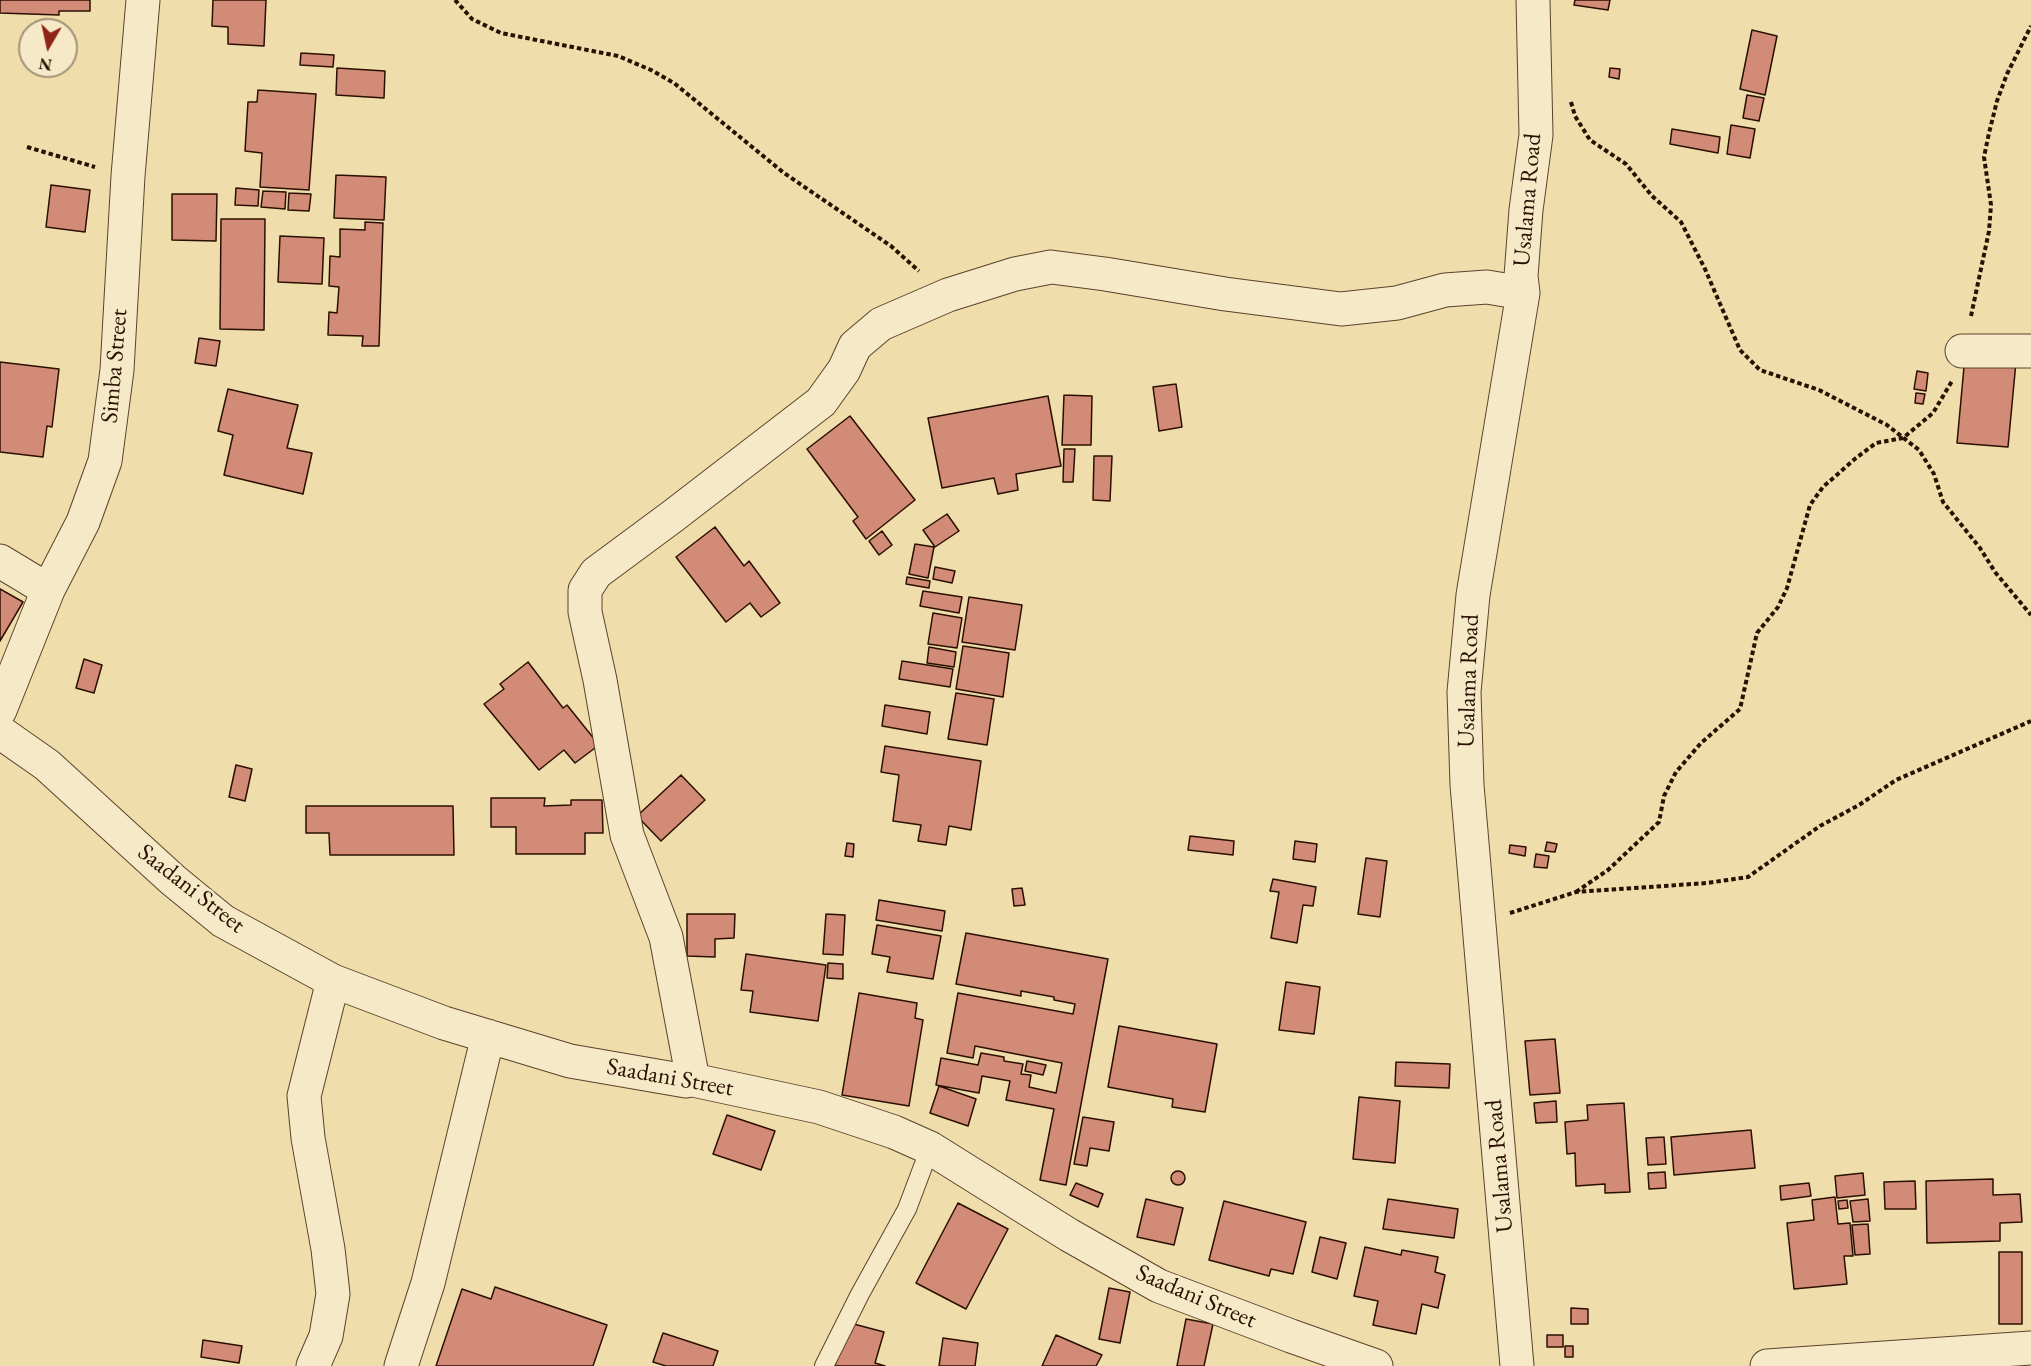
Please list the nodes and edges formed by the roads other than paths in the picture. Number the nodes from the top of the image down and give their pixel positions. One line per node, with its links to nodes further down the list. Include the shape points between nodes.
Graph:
1 (143, 0): 7 (street, Simba Street, via 117,370 105,461 83,522)
2 (1533, 0): 3 (street, Usalama Road, via 1536,135 1526,210)
3 (1523, 293): 12 (street, via 1486,287 1445,290 1397,303 1341,309 1051,267 1015,274 948,295 881,324 855,346 844,370 821,402 596,573 585,590 585,612 627,835 666,937); 19 (street, Usalama Road, via 1473,595 1464,692 1467,785)
4 (1962, 351): 5 (street)
5 (2031, 351)
6 (0, 561): 7 (street)
7 (48, 590): 8 (street, Simba Street)
8 (0, 710)
9 (0, 732): 10 (street, Saadani Street, via 47,765 223,921)
10 (333, 981): 11 (street, Saadani Street); 15 (street, via 304,1096 333,1294 326,1336)
11 (488, 1036): 12 (street, Saadani Street, via 570,1061); 16 (street, via 428,1283)
12 (693, 1080): 13 (street, Saadani Street, via 819,1107)
13 (930, 1148): 17 (lane, via 906,1209); 18 (street, Saadani Street, via 1159,1286)
14 (2031, 1348): 20 (street)
15 (313, 1366)
16 (401, 1366)
17 (825, 1366)
18 (1376, 1366)
19 (1517, 1366)
20 (1767, 1366)

